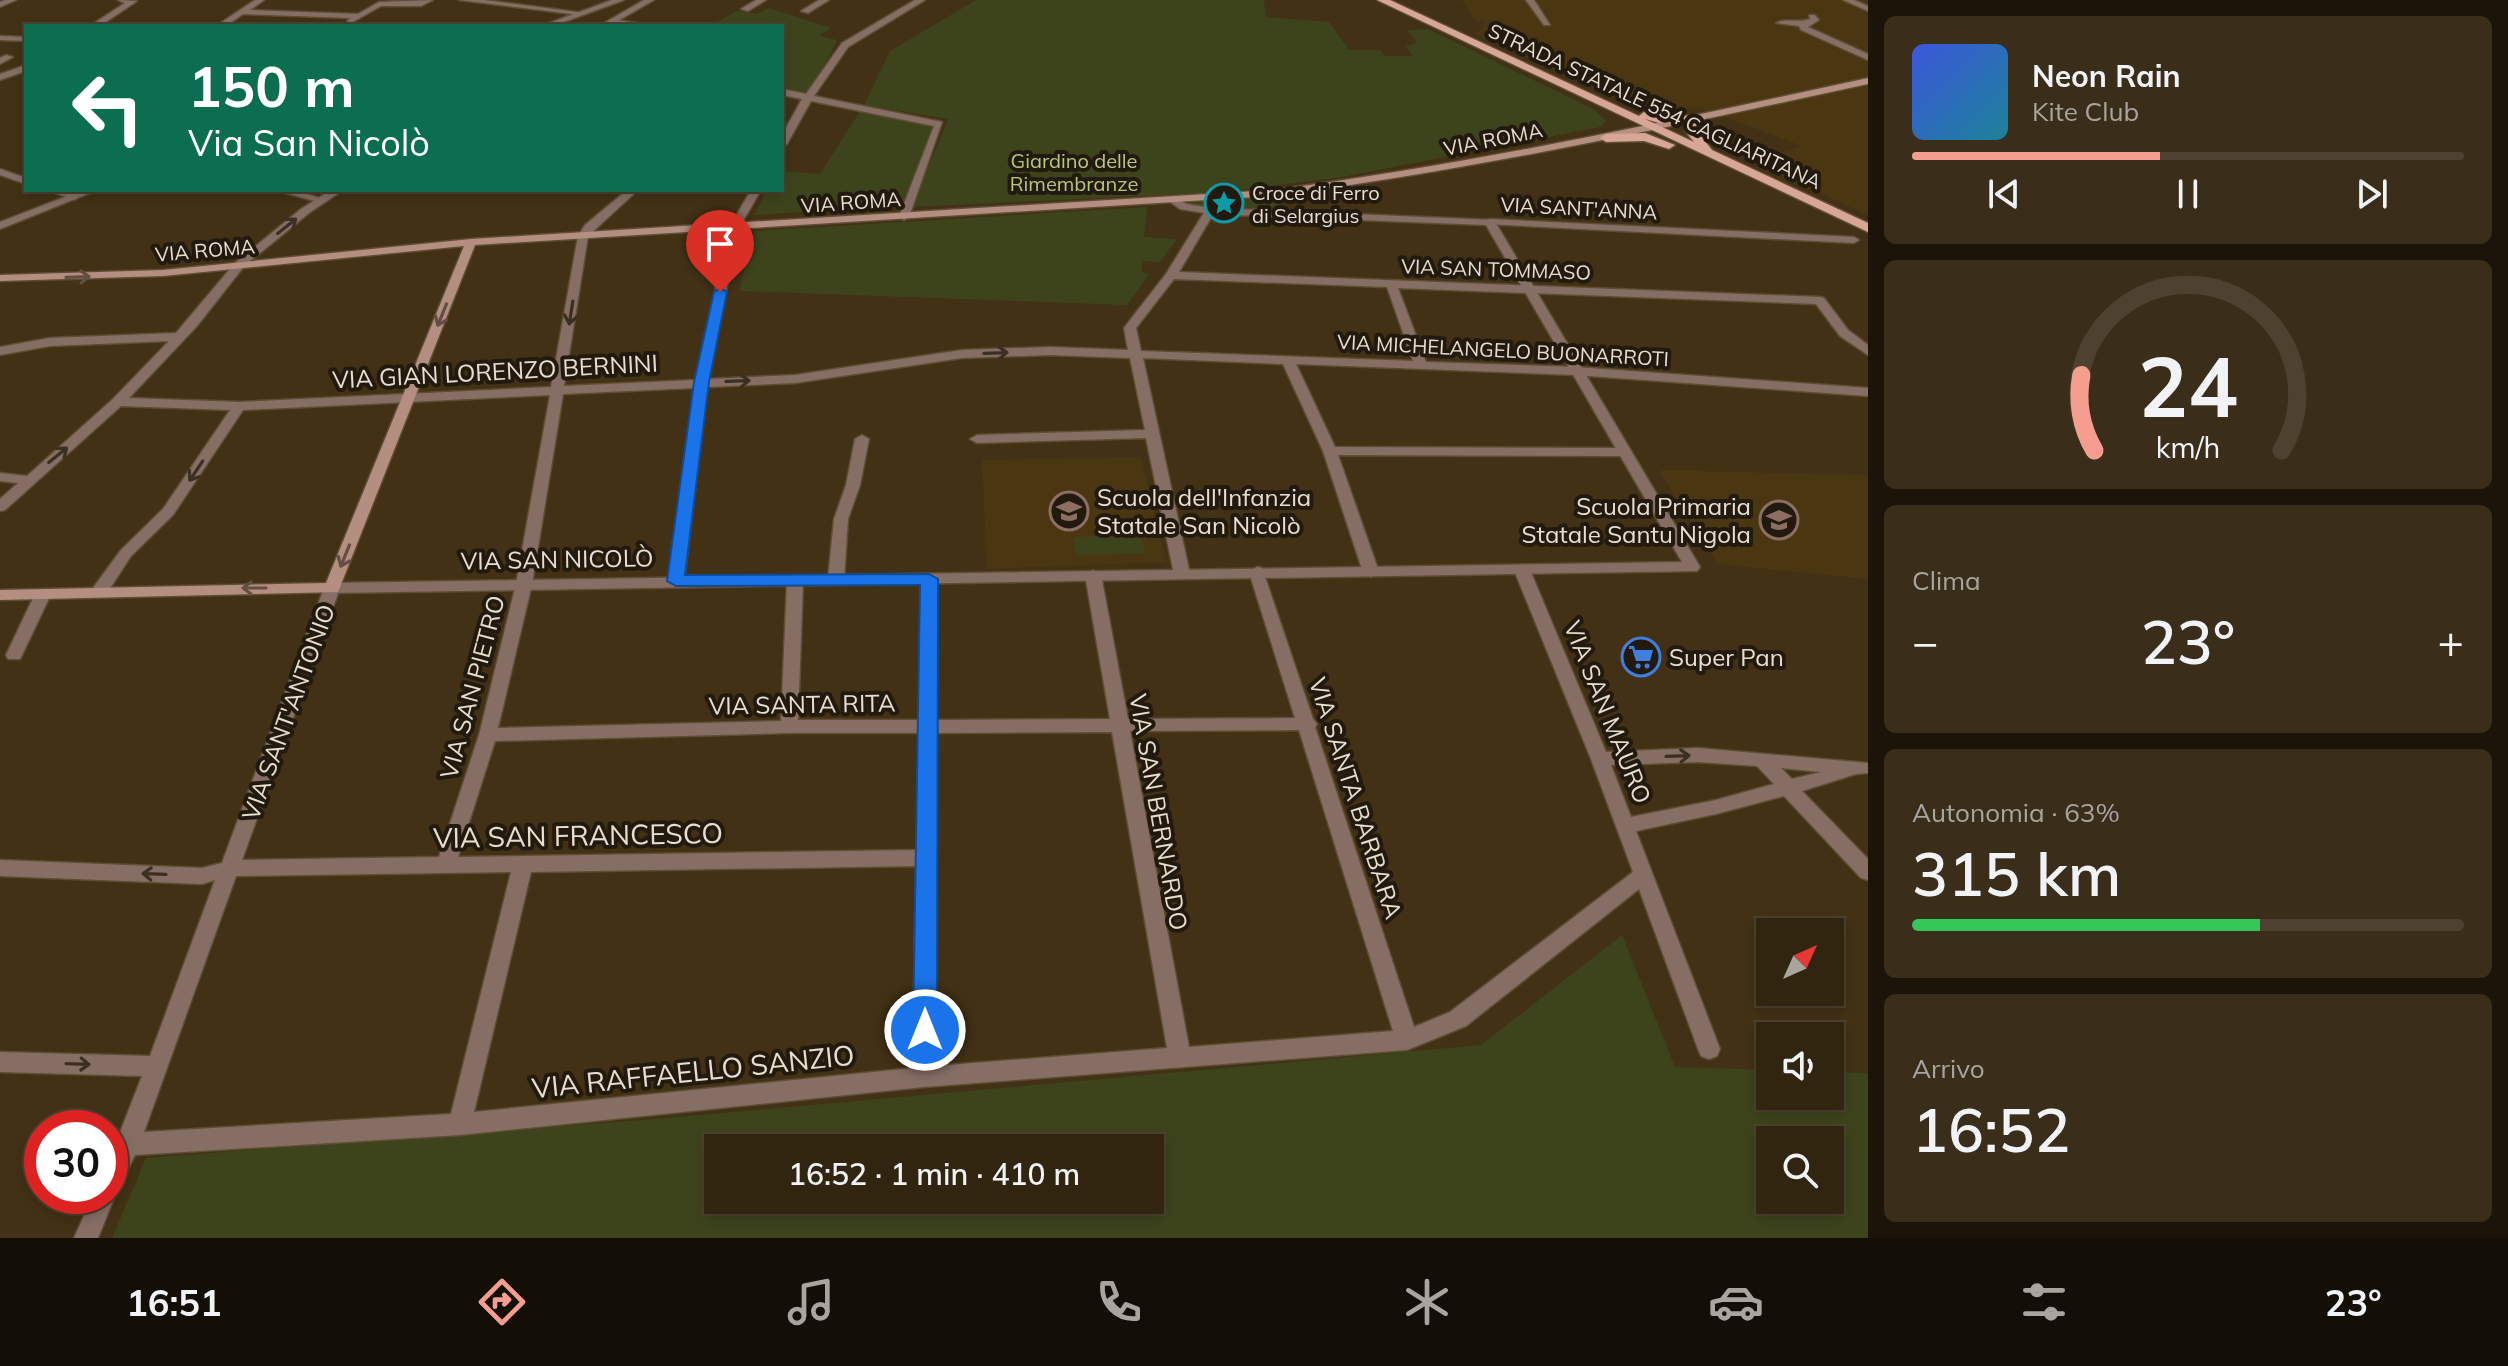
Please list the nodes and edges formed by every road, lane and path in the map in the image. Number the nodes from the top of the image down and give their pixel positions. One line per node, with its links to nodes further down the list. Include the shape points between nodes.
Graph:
1 (12, 0): 16 (street)
2 (122, 0): 26 (street, via 133,1)
3 (260, 0): 20 (street)
4 (429, 0): 22 (street, via 379,4)
5 (463, 0): 21 (street)
6 (620, 0): 21 (street)
7 (650, 0): 30 (street)
8 (762, 0): 17 (street)
9 (825, 0): 19 (street)
10 (921, 0): 41 (street, via 845,45)
11 (1382, 0): 40 (main road, STRADA STATALE 554 CAGLIARITANA, via 1450,25)
12 (1391, 0): 15 (main road)
13 (1530, 0): 24 (street)
14 (1847, 0): 18 (street)
15 (1417, 4)
16 (0, 5)
17 (745, 9)
18 (1868, 9)
19 (805, 11)
20 (243, 12): 22 (street); 27 (street)
21 (580, 13): 29 (street)
22 (358, 16): 28 (street)
23 (1812, 17): 31 (street, via 1815,20)
24 (1547, 23)
25 (1780, 23): 31 (street)
26 (97, 24)
27 (223, 24)
28 (346, 24)
29 (550, 24)
30 (607, 24)
31 (1803, 24): 34 (street)
32 (0, 38): 33 (street)
33 (24, 39)
34 (1868, 57)
35 (0, 70): 36 (street)
36 (21, 71): 37 (street)
37 (0, 77)
38 (1868, 81): 42 (main road, VIA ROMA)
39 (784, 92): 41 (street)
40 (1587, 95): 42 (main road, via 1659,119); 43 (main road, STRADA STATALE 554 CAGLIARITANA); 44 (main road, via 1622,123 1622,131)
41 (808, 97): 45 (street); 61 (street, via 939,124)
42 (1696, 118): 43 (main road, VIA ROMA); 46 (main road, via 1691,131)
43 (1652, 125): 44 (main road, VIA ROMA); 46 (main road, STRADA STATALE 554 CAGLIARITANA)
44 (1606, 138): 46 (main road, via 1645,137); 55 (main road, VIA ROMA)
45 (784, 140)
46 (1716, 156): 65 (main road, STRADA STATALE 554 CAGLIARITANA)
47 (0, 172): 48 (street)
48 (24, 180)
49 (59, 192): 56 (street)
50 (87, 192): 56 (street)
51 (288, 192): 57 (street)
52 (335, 192): 57 (street)
53 (631, 192): 66 (street)
54 (755, 192): 64 (street)
55 (1276, 193): 58 (main road, VIA ROMA); 60 (street, via 1282,204)
56 (74, 197): 63 (street)
57 (322, 200): 69 (street, one-way to 57)
58 (1179, 204): 59 (street, VIA SANT'ANNA); 61 (main road, VIA ROMA)
59 (1210, 211): 60 (street, VIA SANT'ANNA); 70 (street)
60 (1303, 213): 62 (street, VIA SANT'ANNA)
61 (904, 217): 64 (main road, VIA ROMA)
62 (1490, 222): 67 (street, VIA SANT'ANNA); 73 (street)
63 (0, 226)
64 (734, 228): 66 (main road, VIA ROMA); 81 (street)
65 (1868, 228)
66 (583, 236): 68 (main road, VIA ROMA); 82 (street, VIA SAN PIETRO, one-way to 82)
67 (1854, 240)
68 (471, 242): 69 (main road, VIA ROMA); 84 (main road, VIA SANT'ANTONIO, one-way to 84)
69 (239, 265): 71 (main road, VIA ROMA, one-way to 69); 74 (street)
70 (1171, 275): 72 (street, VIA SAN TOMMASO); 77 (street, via 1130,328)
71 (0, 278)
72 (1391, 283): 73 (street, VIA SAN TOMMASO); 79 (street)
73 (1529, 288): 76 (street, VIA SAN TOMMASO, via 1820,301 1844,333); 80 (street)
74 (178, 337): 75 (street, via 50,342); 85 (street)
75 (0, 351)
76 (1868, 351)
77 (1135, 352): 78 (street, VIA MICHELANGELO BUONARROTI); 81 (street, VIA GIAN LORENZO BERNINI, one-way to 77, via 795,379 962,354); 87 (street)
78 (1287, 359): 79 (street, VIA MICHELANGELO BUONARROTI); 90 (street)
79 (1421, 365): 80 (street, VIA MICHELANGELO BUONARROTI)
80 (1575, 371): 83 (street, VIA MICHELANGELO BUONARROTI); 91 (street)
81 (701, 382): 82 (street, VIA GIAN LORENZO BERNINI); 102 (street)
82 (559, 390): 84 (street, VIA GIAN LORENZO BERNINI); 104 (street, VIA SAN PIETRO)
83 (1868, 392)
84 (409, 397): 86 (street, VIA GIAN LORENZO BERNINI); 105 (main road, VIA SANT'ANTONIO, one-way to 105)
85 (118, 402): 86 (street, VIA GIAN LORENZO BERNINI); 93 (street, one-way to 85)
86 (239, 406): 106 (street, one-way to 106, via 168,512 126,553)
87 (1152, 434): 89 (street); 98 (street)
88 (862, 439): 100 (street, via 841,519)
89 (977, 439)
90 (1330, 451): 91 (street); 97 (street)
91 (1625, 452): 95 (street, VIA SAN NICOLÒ, via 1692,567)
92 (0, 477): 93 (street)
93 (27, 480): 94 (street)
94 (0, 507)
95 (1522, 570): 97 (street, VIA SAN NICOLÒ); 115 (street, VIA SAN MAURO)
96 (1257, 572): 97 (street, VIA SAN NICOLÒ); 98 (street, VIA SAN NICOLÒ); 110 (street, VIA SANTA BARBARA)
97 (1371, 572)
98 (1182, 574): 99 (street, VIA SAN NICOLÒ)
99 (1093, 575): 101 (street, VIA SAN NICOLÒ); 112 (street, VIA SAN BERNARDO)
100 (836, 579): 101 (street, VIA SAN NICOLÒ); 103 (street, VIA SAN NICOLÒ)
101 (929, 579): 111 (street)
102 (676, 581): 103 (street, VIA SAN NICOLÒ); 104 (street, VIA SAN NICOLÒ)
103 (795, 581): 113 (street)
104 (524, 584): 105 (street, VIA SAN NICOLÒ); 114 (street, VIA SAN PIETRO)
105 (332, 588): 106 (main road, VIA SAN NICOLÒ, one-way to 106); 124 (street, VIA SANT'ANTONIO)
106 (99, 592): 107 (main road, VIA SAN NICOLÒ)
107 (43, 594): 108 (main road, VIA SAN NICOLÒ); 109 (street)
108 (0, 595)
109 (14, 655)
110 (1308, 724): 112 (street, VIA SANTA RITA); 127 (street, VIA SANTA BARBARA)
111 (928, 726): 112 (street, VIA SANTA RITA); 113 (street, VIA SANTA RITA); 120 (street)
112 (1118, 726): 129 (street, VIA SAN BERNARDO)
113 (789, 727): 114 (street, VIA SANTA RITA)
114 (488, 735): 121 (street, VIA SAN PIETRO)
115 (1600, 759): 116 (street, one-way to 116, via 1698,755); 119 (street, VIA SAN MAURO)
116 (1762, 760): 117 (street); 118 (street)
117 (1865, 767): 118 (street)
118 (1787, 788): 119 (street); 125 (street)
119 (1625, 826): 126 (street, VIA SAN MAURO)
120 (926, 858): 122 (street, VIA SAN FRANCESCO); 132 (street)
121 (446, 864): 122 (street, VIA SAN FRANCESCO); 124 (street, VIA SAN FRANCESCO)
122 (523, 864): 133 (street)
123 (0, 868): 124 (street, VIA SAN FRANCESCO, one-way to 123, via 202,876)
124 (231, 868): 131 (street, VIA SANT'ANTONIO)
125 (1868, 872)
126 (1643, 875): 127 (street, via 1458,1019); 128 (street, VIA SAN MAURO)
127 (1407, 1040): 129 (street, VIA RAFFAELLO SANZIO)
128 (1709, 1049)
129 (1180, 1058): 132 (street, VIA RAFFAELLO SANZIO)
130 (0, 1062): 131 (street, one-way to 131)
131 (156, 1066): 134 (street, VIA SANT'ANTONIO)
132 (924, 1077): 133 (street, VIA RAFFAELLO SANZIO)
133 (460, 1124): 134 (street, VIA RAFFAELLO SANZIO)
134 (128, 1144)
135 (97, 1214): 136 (street)
136 (86, 1238)

